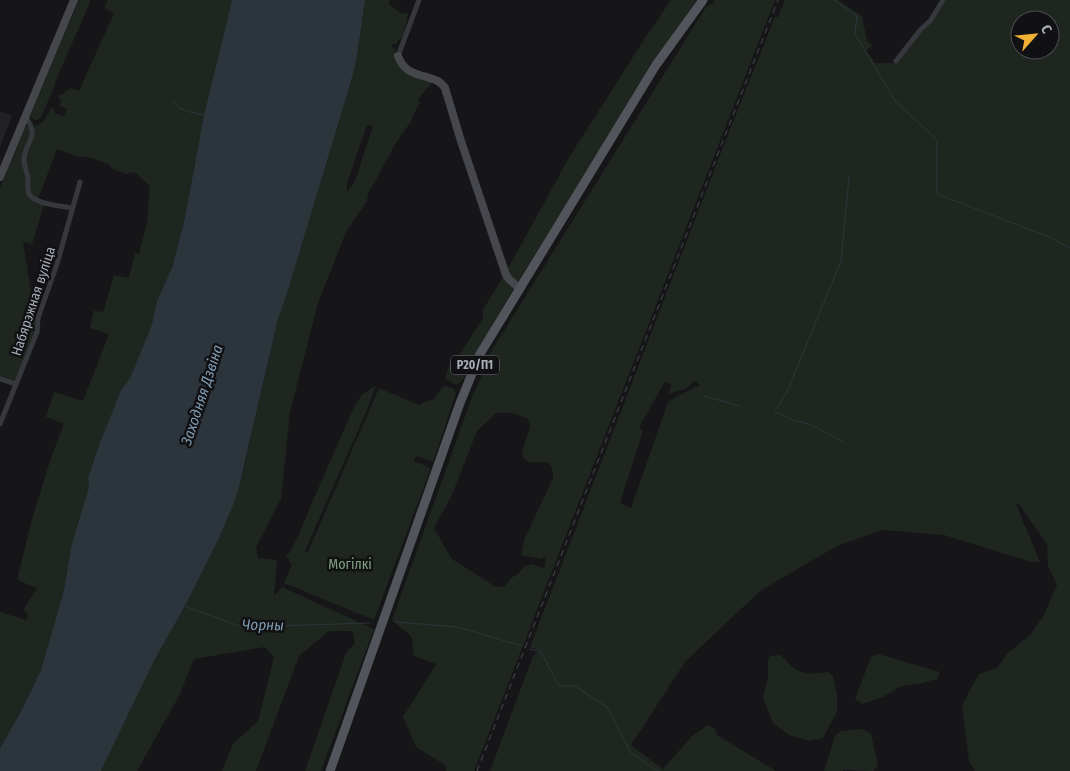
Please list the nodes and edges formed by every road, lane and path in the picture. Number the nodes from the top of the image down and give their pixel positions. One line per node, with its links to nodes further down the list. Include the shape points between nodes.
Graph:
1 (74, 0): 7 (street)
2 (419, 0): 5 (street)
3 (703, 0): 11 (main road, Р20/П1, via 656,65)
4 (943, 0): 6 (street, via 931,20)
5 (398, 56): 11 (street, via 414,74 436,80 445,88 506,275)
6 (896, 61)
7 (25, 116): 8 (street); 10 (street, via 33,132 24,158 31,197)
8 (0, 177)
9 (80, 182): 10 (street, Набярэжная вуліца)
10 (72, 208): 13 (street, Набярэжная вуліца, via 38,318 37,332)
11 (520, 289): 15 (main road, Р20/П1, via 480,354 460,403)
12 (0, 379): 13 (street)
13 (16, 384): 14 (street, Набярэжная вуліца)
14 (0, 424)
15 (330, 771)

